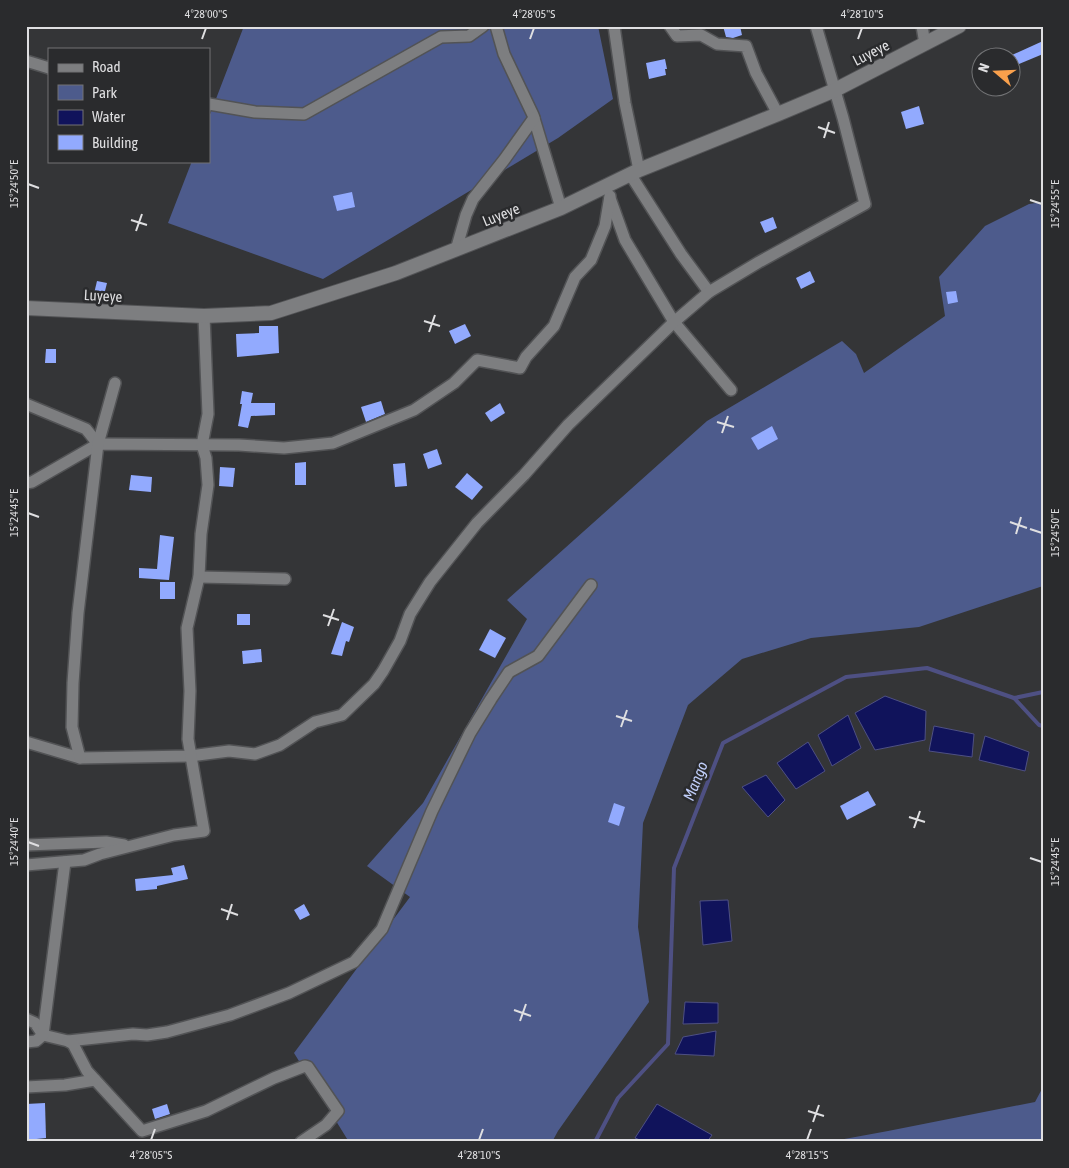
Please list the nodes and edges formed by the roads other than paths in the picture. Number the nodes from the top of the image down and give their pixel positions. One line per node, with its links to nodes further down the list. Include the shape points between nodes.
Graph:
1 (483, 26): 12 (street, via 469,36 441,37 304,114 255,112)
2 (496, 26): 14 (street, via 504,54)
3 (614, 26): 15 (street)
4 (670, 26): 13 (street, via 677,36 701,35 717,44 746,46)
5 (816, 26): 11 (street)
6 (922, 26): 8 (street)
7 (958, 26): 8 (street, Luyeye)
8 (924, 44): 11 (street, Luyeye)
9 (26, 60): 10 (street)
10 (48, 68)
11 (835, 90): 13 (street, Luyeye); 19 (street, via 865,204)
12 (210, 104)
13 (778, 114): 15 (street, Luyeye)
14 (534, 118): 17 (street); 18 (street, via 474,199)
15 (634, 172): 16 (street, Luyeye); 19 (street, via 681,254)
16 (608, 190): 17 (street, Luyeye); 22 (street, via 625,240); 27 (street, via 605,226 591,260 575,277 554,326 520,368 478,360 454,383 414,410 333,443 284,448)
17 (561, 208): 18 (street, Luyeye)
18 (456, 250): 21 (street, Luyeye, via 272,313)
19 (709, 292): 22 (street)
20 (26, 308): 21 (street, Luyeye)
21 (204, 316): 27 (street, via 208,414)
22 (674, 322): 24 (street); 33 (street, via 568,424 477,523 430,582 410,614 400,642 374,684 342,715 315,722 280,745 255,754 229,751)
23 (115, 383): 26 (street)
24 (732, 390)
25 (26, 404): 26 (street, via 86,429)
26 (98, 444): 27 (street); 28 (street); 34 (street, via 73,683 72,727)
27 (202, 444): 29 (street, via 208,485)
28 (28, 484)
29 (198, 576): 30 (street); 33 (street, via 187,628)
30 (285, 579)
31 (591, 585): 42 (street, via 538,656 509,672 491,699 470,733 432,811 382,929 354,962 289,993 230,1015 167,1032)
32 (27, 744): 34 (street)
33 (190, 756): 34 (street); 36 (street, via 204,831)
34 (80, 758)
35 (26, 845): 36 (street, via 106,842)
36 (129, 846): 37 (street, via 84,860)
37 (65, 862): 38 (street); 40 (street)
38 (26, 865)
39 (26, 1019): 40 (street, via 35,1023)
40 (43, 1035): 41 (street, via 36,1041); 42 (street)
41 (26, 1042)
42 (68, 1042): 43 (street, via 73,1044)
43 (95, 1080): 44 (street); 45 (street, via 145,1131 206,1111 305,1066 338,1111 326,1125)
44 (26, 1087)
45 (301, 1142)

